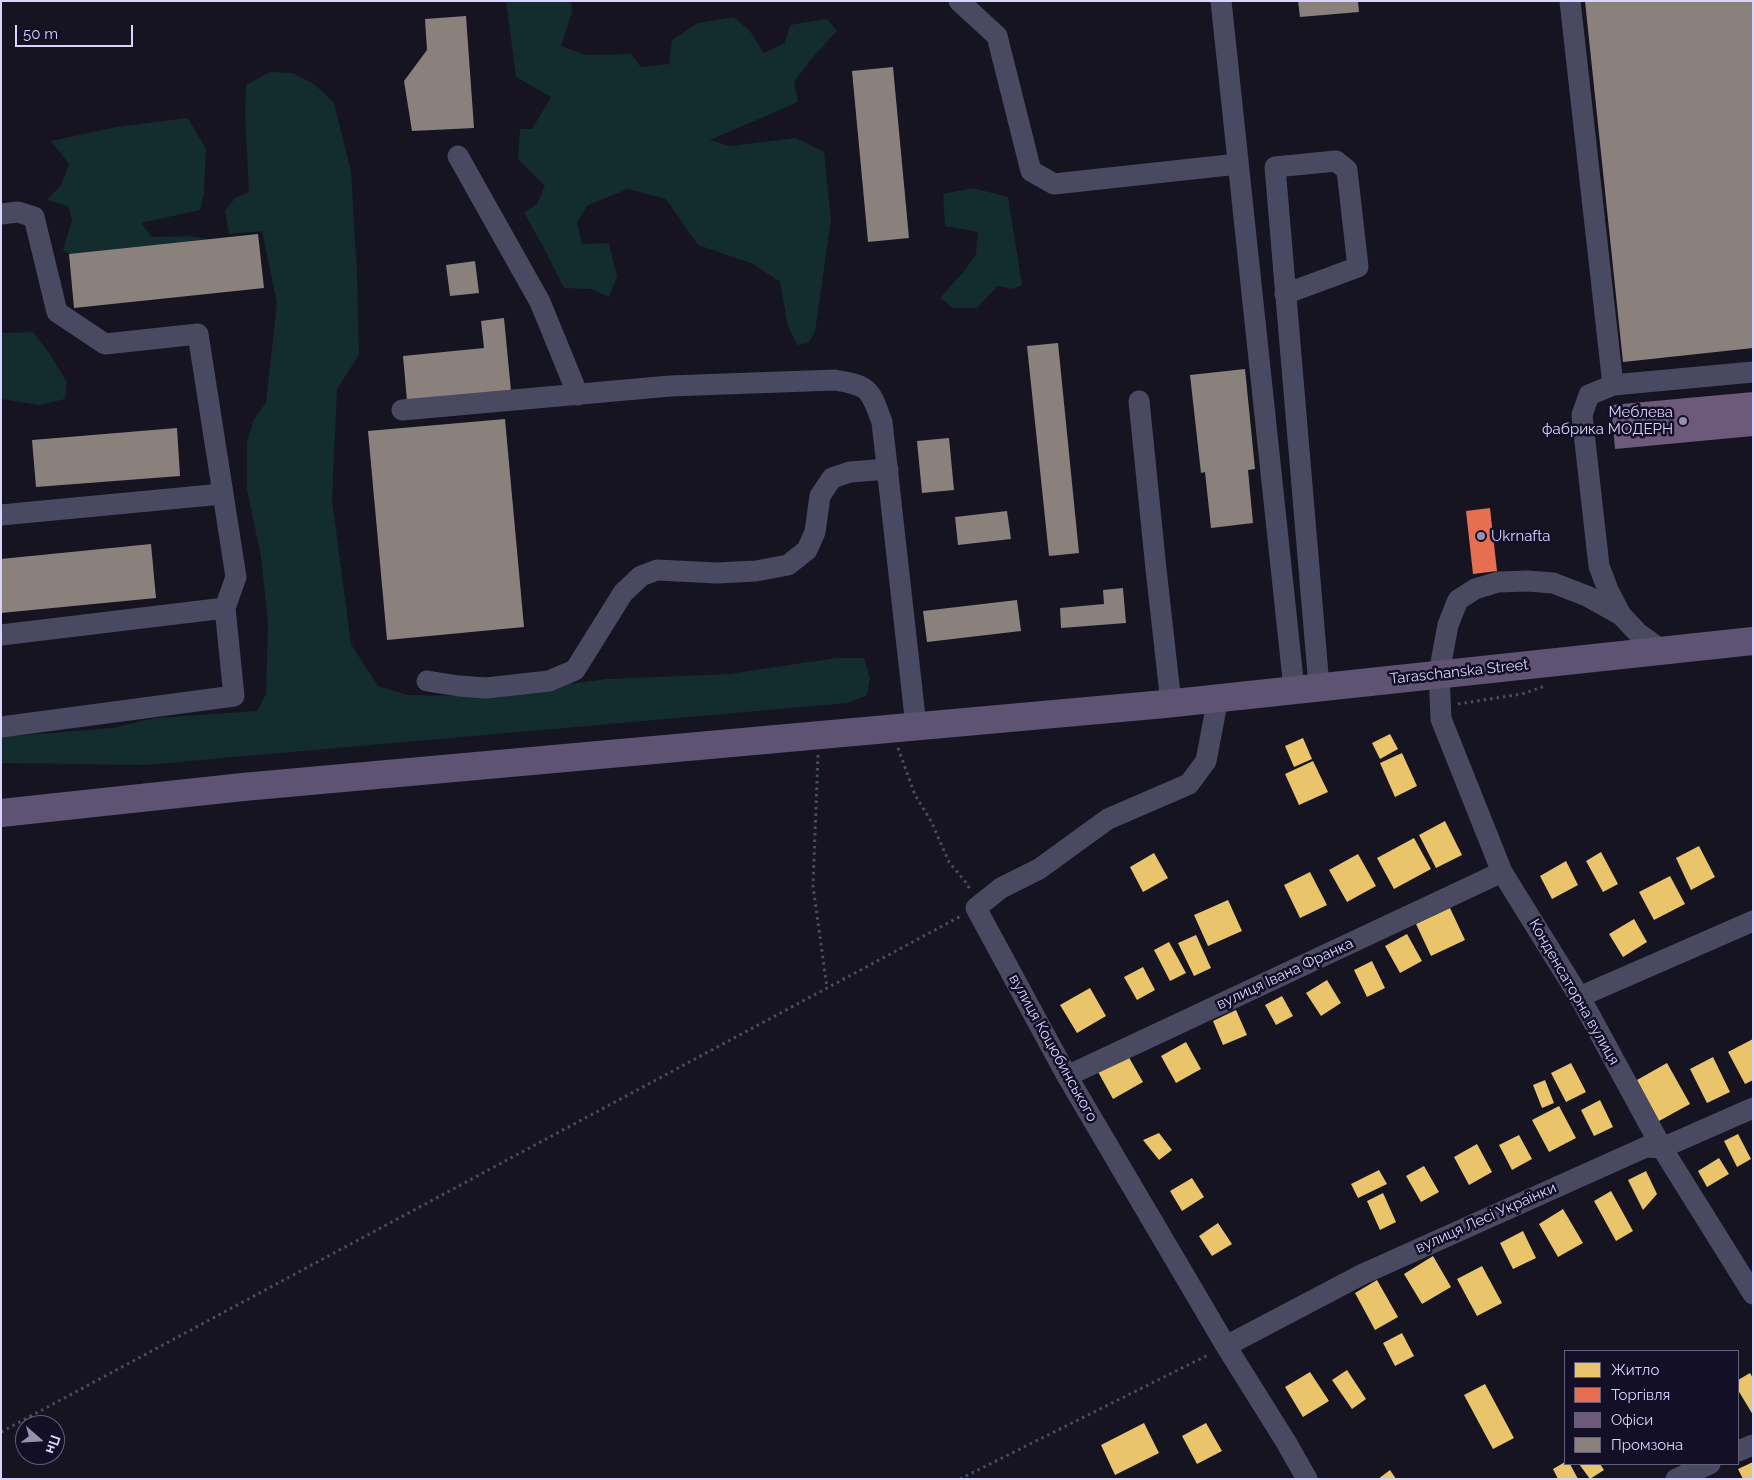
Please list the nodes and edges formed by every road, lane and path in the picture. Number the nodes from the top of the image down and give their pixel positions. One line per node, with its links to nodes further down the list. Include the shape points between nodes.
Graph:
1 (959, 1): 5 (street, via 997,36 1031,171 1054,184)
2 (1221, 1): 5 (street)
3 (1570, 1): 9 (street)
4 (458, 156): 10 (street, via 540,302)
5 (1238, 164): 23 (street)
6 (1, 214): 14 (street, via 18,212 34,217 57,312 105,344 198,334)
7 (1285, 294): 7 (street, via 1275,167 1336,161 1347,170 1358,267); 23 (street)
8 (1753, 372): 9 (street)
9 (1613, 385): 17 (street, via 1589,395 1582,415 1599,566)
10 (578, 395): 12 (street); 13 (street, via 670,386 835,380 857,384 872,395 882,422)
11 (1139, 401): 25 (street)
12 (402, 410)
13 (888, 469): 22 (street, via 850,472 832,478 820,496 816,532 807,550 788,565 717,573 657,570 641,576 623,593 574,670 549,681 486,688); 27 (street)
14 (222, 494): 15 (street); 16 (street, via 236,578)
15 (1, 515)
16 (225, 608): 18 (street); 26 (street, via 234,696)
17 (1621, 615): 20 (street, via 1638,633); 21 (street, Конденсаторна вулиця, via 1553,582 1498,582 1475,589 1458,600 1448,625)
18 (1, 635)
19 (1753, 641): 20 (main road, Taraschanska Street)
20 (1664, 651): 21 (main road, Taraschanska Street)
21 (1439, 673): 23 (main road, Taraschanska Street); 30 (street, Конденсаторна вулиця, via 1441,719)
22 (427, 681)
23 (1306, 688): 24 (main road, Taraschanska Street)
24 (1218, 698): 25 (main road, Taraschanska Street); 31 (street, via 1206,761 1189,784 1108,819 1039,869 1001,888)
25 (1168, 704): 27 (main road, Taraschanska Street)
26 (1, 727)
27 (904, 727): 28 (main road, Taraschanska Street); 31 (path, via 900,757 915,795 950,862 968,885)
28 (818, 735): 29 (main road, Taraschanska Street, via 243,787); 33 (path, via 813,886)
29 (1, 813)
30 (1502, 872): 34 (street, Конденсаторна вулиця); 35 (street, вулиця Івана Франка)
31 (976, 908): 33 (path); 35 (street, вулиця Коцюбинського)
32 (1753, 920): 34 (street)
33 (827, 988): 40 (path)
34 (1579, 996): 37 (street, Конденсаторна вулиця)
35 (1067, 1076): 39 (street, вулиця Коцюбинського)
36 (1753, 1108): 37 (street, вулиця Лесі Українки)
37 (1662, 1148): 38 (street, Конденсаторна вулиця); 39 (street, вулиця Лесі Українки, via 1646,1147 1468,1226 1363,1274)
38 (1753, 1294)
39 (1226, 1346): 44 (path); 45 (street, вулиця Коцюбинського)
40 (1, 1432)
41 (1753, 1445): 42 (street)
42 (1739, 1451)
43 (1708, 1465): 46 (street)
44 (960, 1479)
45 (1307, 1479)
46 (1676, 1479)

